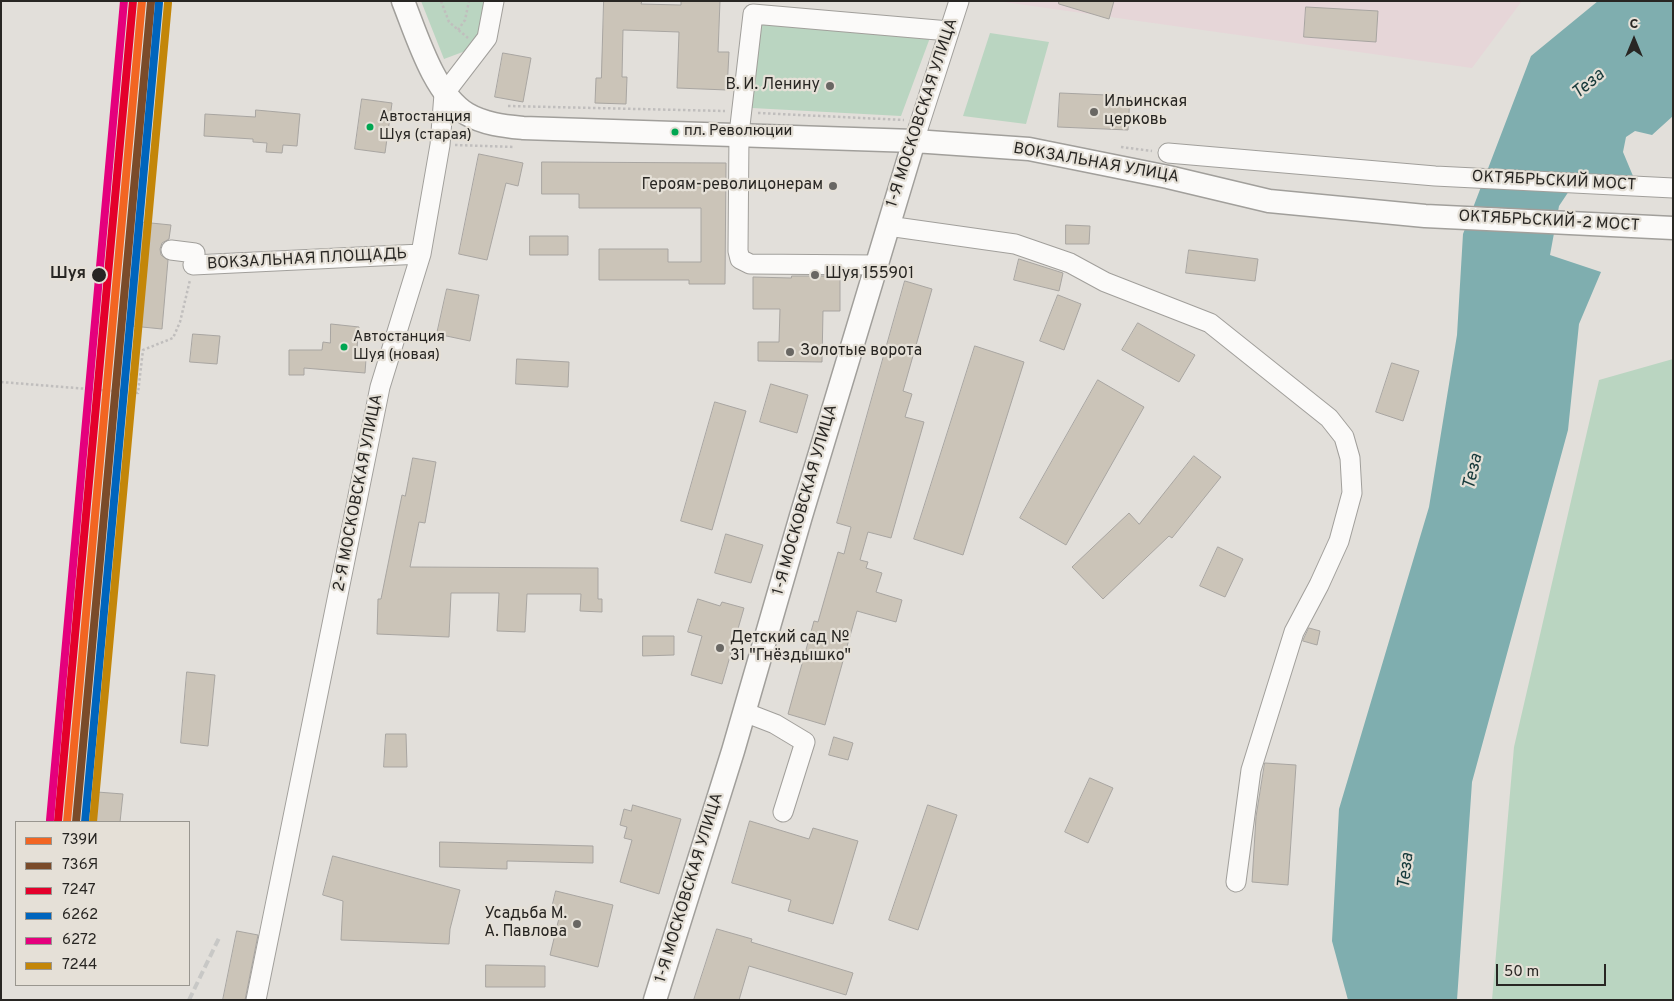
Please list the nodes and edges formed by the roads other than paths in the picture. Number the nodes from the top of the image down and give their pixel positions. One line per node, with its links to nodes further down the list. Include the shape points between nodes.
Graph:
1 (403, 1): 5 (main road)
2 (494, 1): 5 (street, via 487,38)
3 (959, 1): 4 (street, 1-Я МОСКОВСКАЯ УЛИЦА)
4 (949, 31): 6 (street, 1-Я МОСКОВСКАЯ УЛИЦА); 7 (street, via 753,14)
5 (444, 94): 7 (main road, ВОКЗАЛЬНАЯ УЛИЦА, via 466,114 489,124 523,128); 14 (street, 2-Я МОСКОВСКАЯ УЛИЦА, via 440,145)
6 (917, 131): 7 (main road, ВОКЗАЛЬНАЯ УЛИЦА); 10 (main road, ВОКЗАЛЬНАЯ УЛИЦА, via 1168,176 1269,201); 11 (main road, 1-Я МОСКОВСКАЯ УЛИЦА)
7 (739, 134): 15 (street, via 738,251 743,262)
8 (1168, 153): 9 (street, ОКТЯБРЬСКИЙ МОСТ, via 1435,176)
9 (1673, 188)
10 (1425, 216): 12 (main road, ОКТЯБРЬСКИЙ-2 МОСТ)
11 (888, 226): 15 (main road, 1-Я МОСКОВСКАЯ УЛИЦА); 18 (street, via 1015,244 1070,263 1105,282 1210,323 1329,418 1344,437 1352,476 1346,520 1319,585 1294,632 1251,770)
12 (1665, 228)
13 (171, 250): 14 (street, ВОКЗАЛЬНАЯ ПЛОЩАДЬ, via 195,253 193,265)
14 (421, 254): 19 (street, 2-Я МОСКОВСКАЯ УЛИЦА, via 380,387)
15 (876, 265): 16 (main road, 1-Я МОСКОВСКАЯ УЛИЦА)
16 (744, 712): 17 (street, via 774,724 804,742); 20 (main road, 1-Я МОСКОВСКАЯ УЛИЦА)
17 (783, 812)
18 (1236, 882)
19 (256, 1000)
20 (655, 1000)

